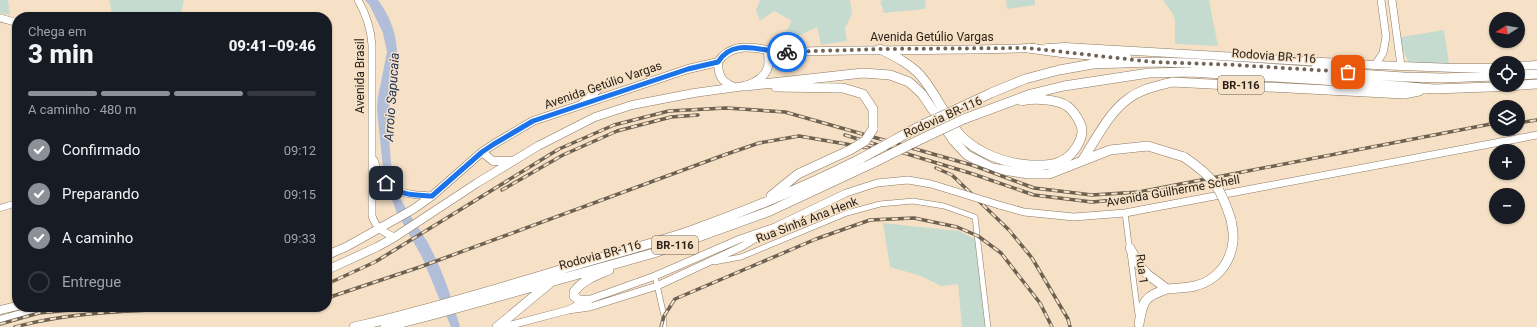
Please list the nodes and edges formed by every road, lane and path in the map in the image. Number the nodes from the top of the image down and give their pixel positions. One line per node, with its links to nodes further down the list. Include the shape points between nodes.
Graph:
1 (358, 0): 30 (main road, Avenida Brasil, via 371,32)
2 (1381, 0): 12 (main road, via 1386,37 1383,53)
3 (1392, 0): 14 (main road)
4 (0, 18): 5 (main road)
5 (12, 21)
6 (1028, 48): 7 (main road, Avenida Getúlio Vargas); 10 (highway, BR-116); 11 (main road, Avenida Getúlio Vargas, via 1065,47)
7 (880, 49): 8 (main road, Avenida Getúlio Vargas, via 782,52); 27 (highway, BR-116, via 900,59 919,74 961,135 973,146 992,156 1018,164 1046,165 1065,159 1078,145 1082,131 1076,116 1066,105 1048,100 1026,100)
8 (768, 50): 9 (main road, Avenida Getúlio Vargas, via 740,48 722,56); 22 (main road, via 768,68 765,73 752,84)
9 (718, 62): 23 (main road, via 720,77); 26 (main road, Avenida Getúlio Vargas, via 688,69)
10 (1153, 62): 17 (highway, Rodovia BR-116 / BR-116); 34 (highway, Rodovia BR-116 / BR-116, bridge, via 1093,64 1025,79 924,124 830,174)
11 (1332, 63): 12 (main road, Avenida Getúlio Vargas); 17 (highway, BR-116)
12 (1374, 65): 14 (main road, Avenida Getúlio Vargas)
13 (1537, 65): 15 (main road)
14 (1401, 66): 16 (main road, Avenida Getúlio Vargas)
15 (1525, 66)
16 (1489, 68)
17 (1310, 71): 20 (highway, Rodovia BR-116 / BR-116, via 1404,77)
18 (1537, 74): 19 (highway)
19 (1525, 75)
20 (1489, 76)
21 (1537, 84): 25 (highway, Rodovia BR-116 / BR-116)
22 (745, 86): 23 (main road); 32 (highway, via 863,73 890,75 909,82 922,94 966,155 992,168 1028,174 1049,174); 34 (highway, BR-116, bridge, via 843,88 863,94 873,109 873,129 865,141 798,174)
23 (734, 87): 31 (main road, via 632,105 595,117)
24 (598, 88): 26 (main road)
25 (1434, 89): 27 (highway, Rodovia BR-116 / BR-116, via 1338,81 1149,73 1064,86 1031,94); 32 (highway, BR-116, via 1404,94 1172,82 1150,87 1128,99 1115,111)
26 (582, 105): 29 (main road, Avenida Getúlio Vargas, via 533,121)
27 (996, 107): 44 (highway, Rodovia BR-116 / BR-116, bridge, via 964,119 770,211)
28 (1537, 135): 37 (main road, Avenida Guilherme Schell)
29 (482, 152): 31 (main road, via 493,161); 33 (main road, Avenida Getúlio Vargas)
30 (372, 154): 33 (main road, Avenida Brasil, via 377,170 391,188 406,195); 39 (main road, Avenida Brasil, via 372,211 374,222)
31 (513, 161): 40 (main road)
32 (1082, 161): 50 (highway, bridge, via 1110,150 1148,146 1184,157 1204,170 1218,187 1231,220 1233,240 1230,256 1222,269 1211,279 1195,286)
33 (432, 196): 39 (main road, Avenida Getúlio Vargas)
34 (763, 204): 52 (highway, Rodovia BR-116 / BR-116, via 689,231)
35 (12, 205): 36 (street)
36 (0, 208)
37 (1125, 213): 38 (main road, Avenida Guilherme Schell, bridge, via 1074,217 1024,212 931,184 908,180 877,183 846,193); 41 (street, Rua 1)
38 (774, 227): 43 (main road, Avenida Guilherme Schell); 45 (main road, Avenida Guilherme Schell, via 743,246)
39 (379, 229): 40 (main road); 42 (main road, Avenida Getúlio Vargas)
40 (396, 236): 46 (main road)
41 (1130, 248): 50 (highway, via 1147,274); 59 (street, Rua 1)
42 (332, 253)
43 (700, 256): 45 (main road); 47 (main road, Avenida Guilherme Schell)
44 (633, 259): 48 (highway, Rodovia BR-116 / BR-116); 51 (highway, via 577,287 574,296 580,301)
45 (703, 264): 49 (main road, Avenida Guilherme Schell); 65 (street, Rua Sinhá Ana Henk, via 741,257 847,213 880,204 913,201 944,206 975,217)
46 (332, 268)
47 (655, 276): 49 (street); 51 (main road, Avenida Guilherme Schell)
48 (554, 280): 52 (highway, Rodovia BR-116 / BR-116); 62 (highway, BR-116)
49 (657, 286): 55 (main road, Avenida Guilherme Schell, via 590,307); 64 (street)
50 (1167, 289): 59 (highway, via 1150,295 1142,306)
51 (588, 300): 55 (main road, Avenida Guilherme Schell)
52 (465, 302): 57 (highway, Rodovia BR-116 / BR-116)
53 (12, 307): 54 (main road)
54 (0, 310)
55 (568, 310): 63 (main road, Avenida Guilherme Schell)
56 (29, 312): 58 (main road)
57 (430, 312): 60 (highway, Rodovia BR-116 / BR-116); 61 (highway, Rodovia BR-116 / BR-116)
58 (0, 320)
59 (1139, 326)
60 (354, 327)
61 (385, 327)
62 (497, 327)
63 (504, 327)
64 (664, 327)
65 (988, 327)

